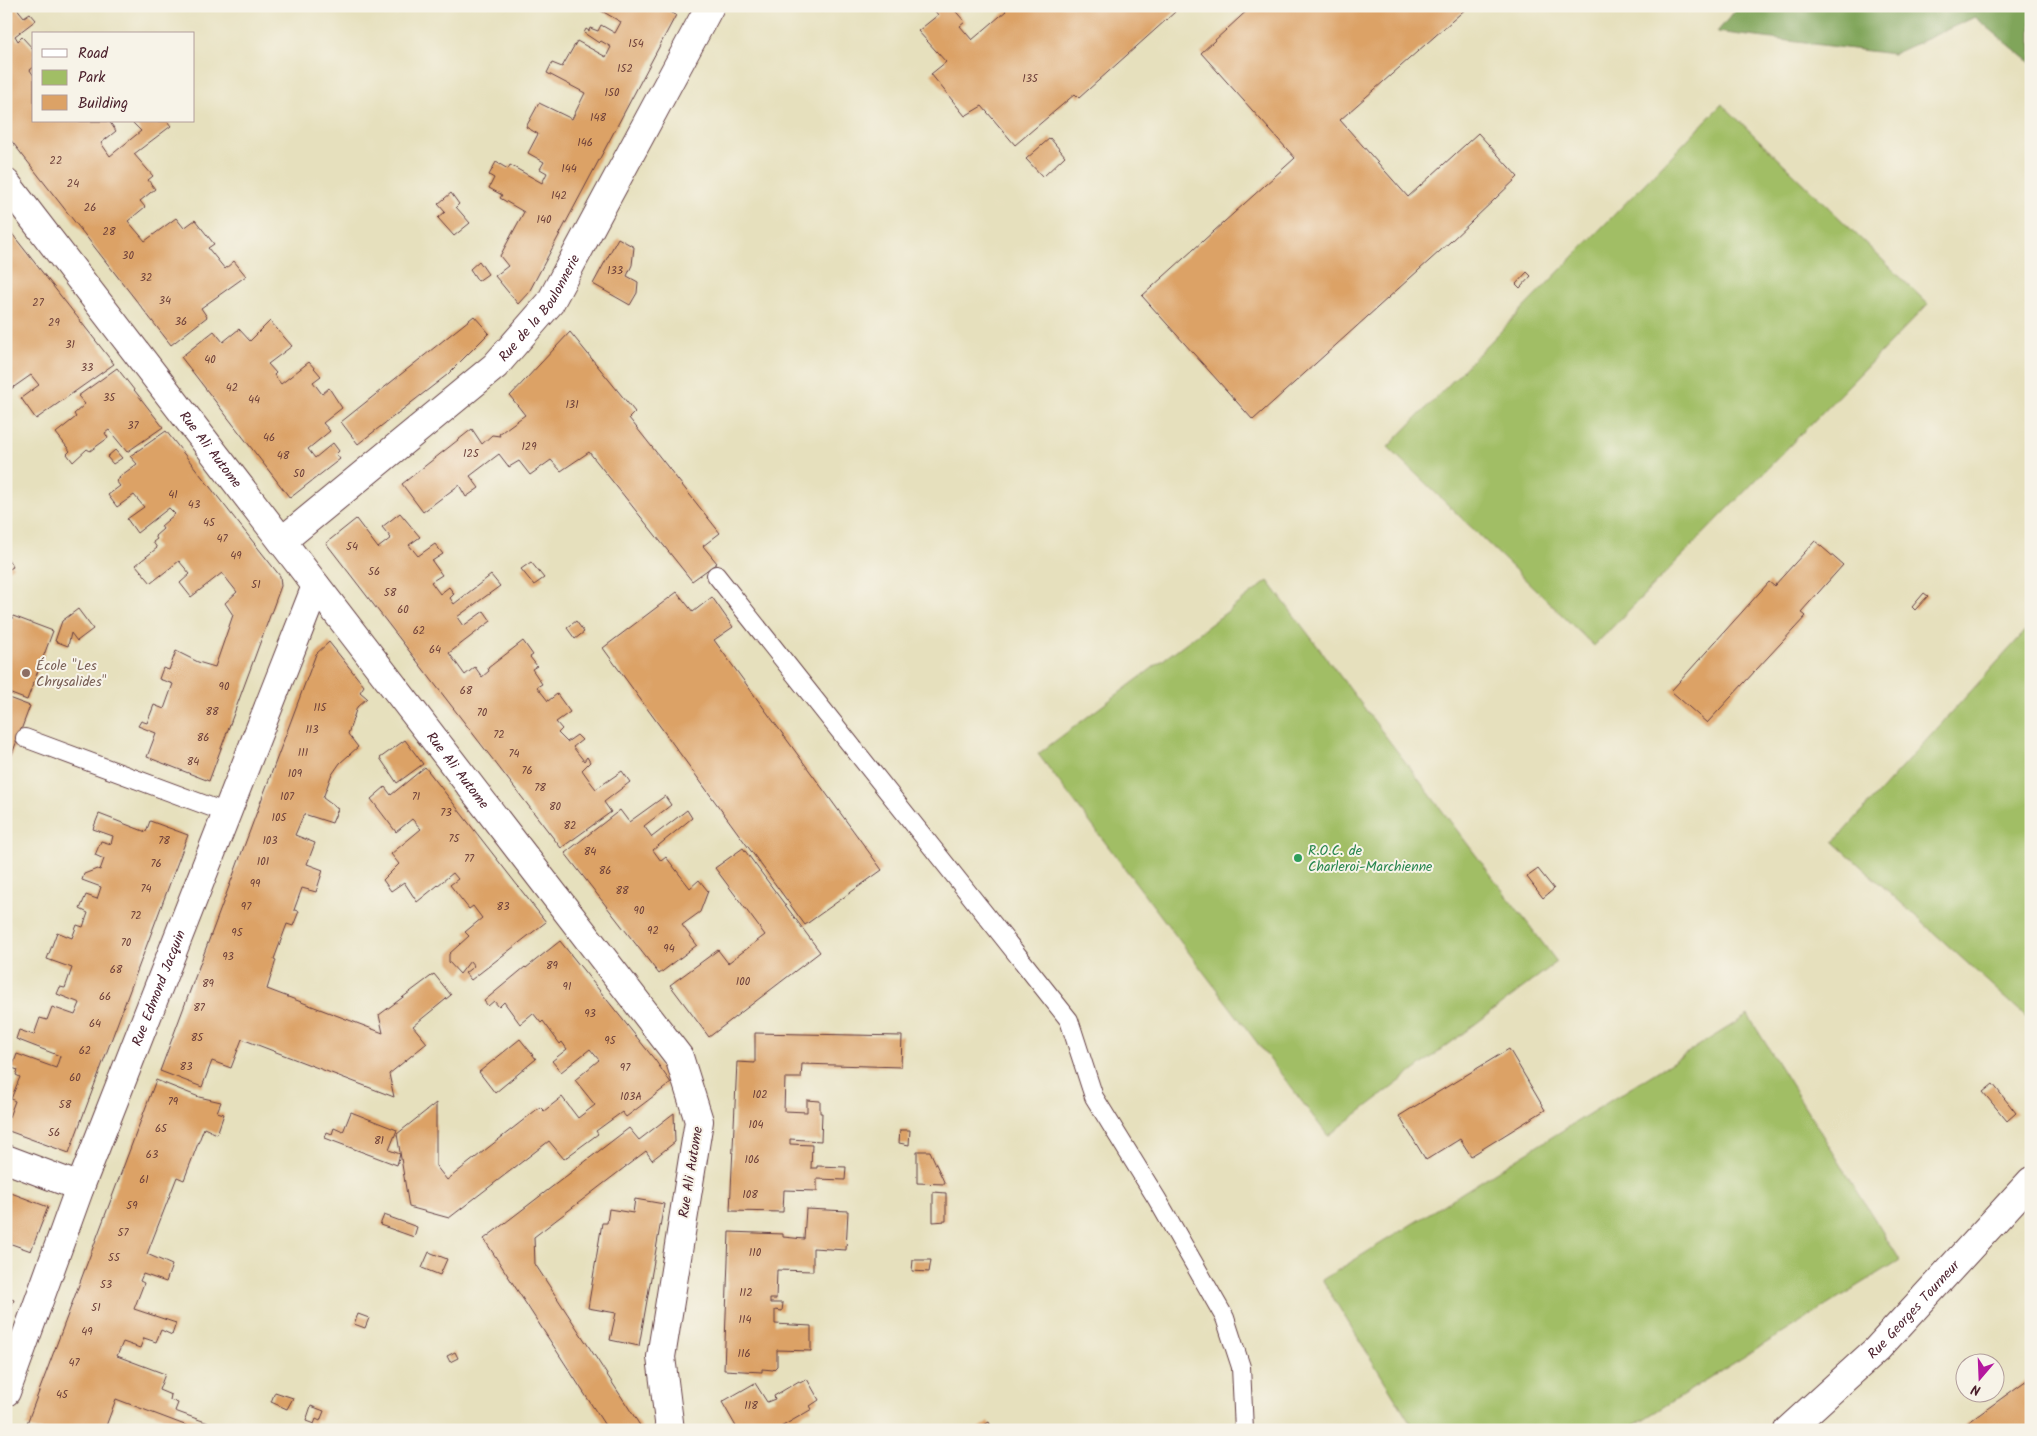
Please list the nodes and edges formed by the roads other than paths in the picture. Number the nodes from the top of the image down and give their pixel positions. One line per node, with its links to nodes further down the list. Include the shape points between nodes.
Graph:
1 (710, 6): 3 (street, Rue de la Boulonnerie, via 550,303 495,366)
2 (6, 183): 3 (street, Rue Ali Autome)
3 (282, 541): 5 (street, Rue Ali Autome)
4 (716, 576): 13 (lane, via 1069,1020 1094,1096 1225,1318 1241,1367)
5 (316, 586): 7 (street, Rue Edmond Jacquin); 12 (street, Rue Ali Autome, via 679,1058 699,1121 661,1357)
6 (25, 738): 7 (lane)
7 (227, 813): 10 (street, Rue Edmond Jacquin)
8 (6, 1159): 10 (street)
9 (2031, 1181): 14 (street, Rue Georges Tourneur, via 1877,1348)
10 (80, 1187): 11 (street, Rue Edmond Jacquin)
11 (6, 1392)
12 (670, 1430)
13 (1244, 1430)
14 (1788, 1430)

